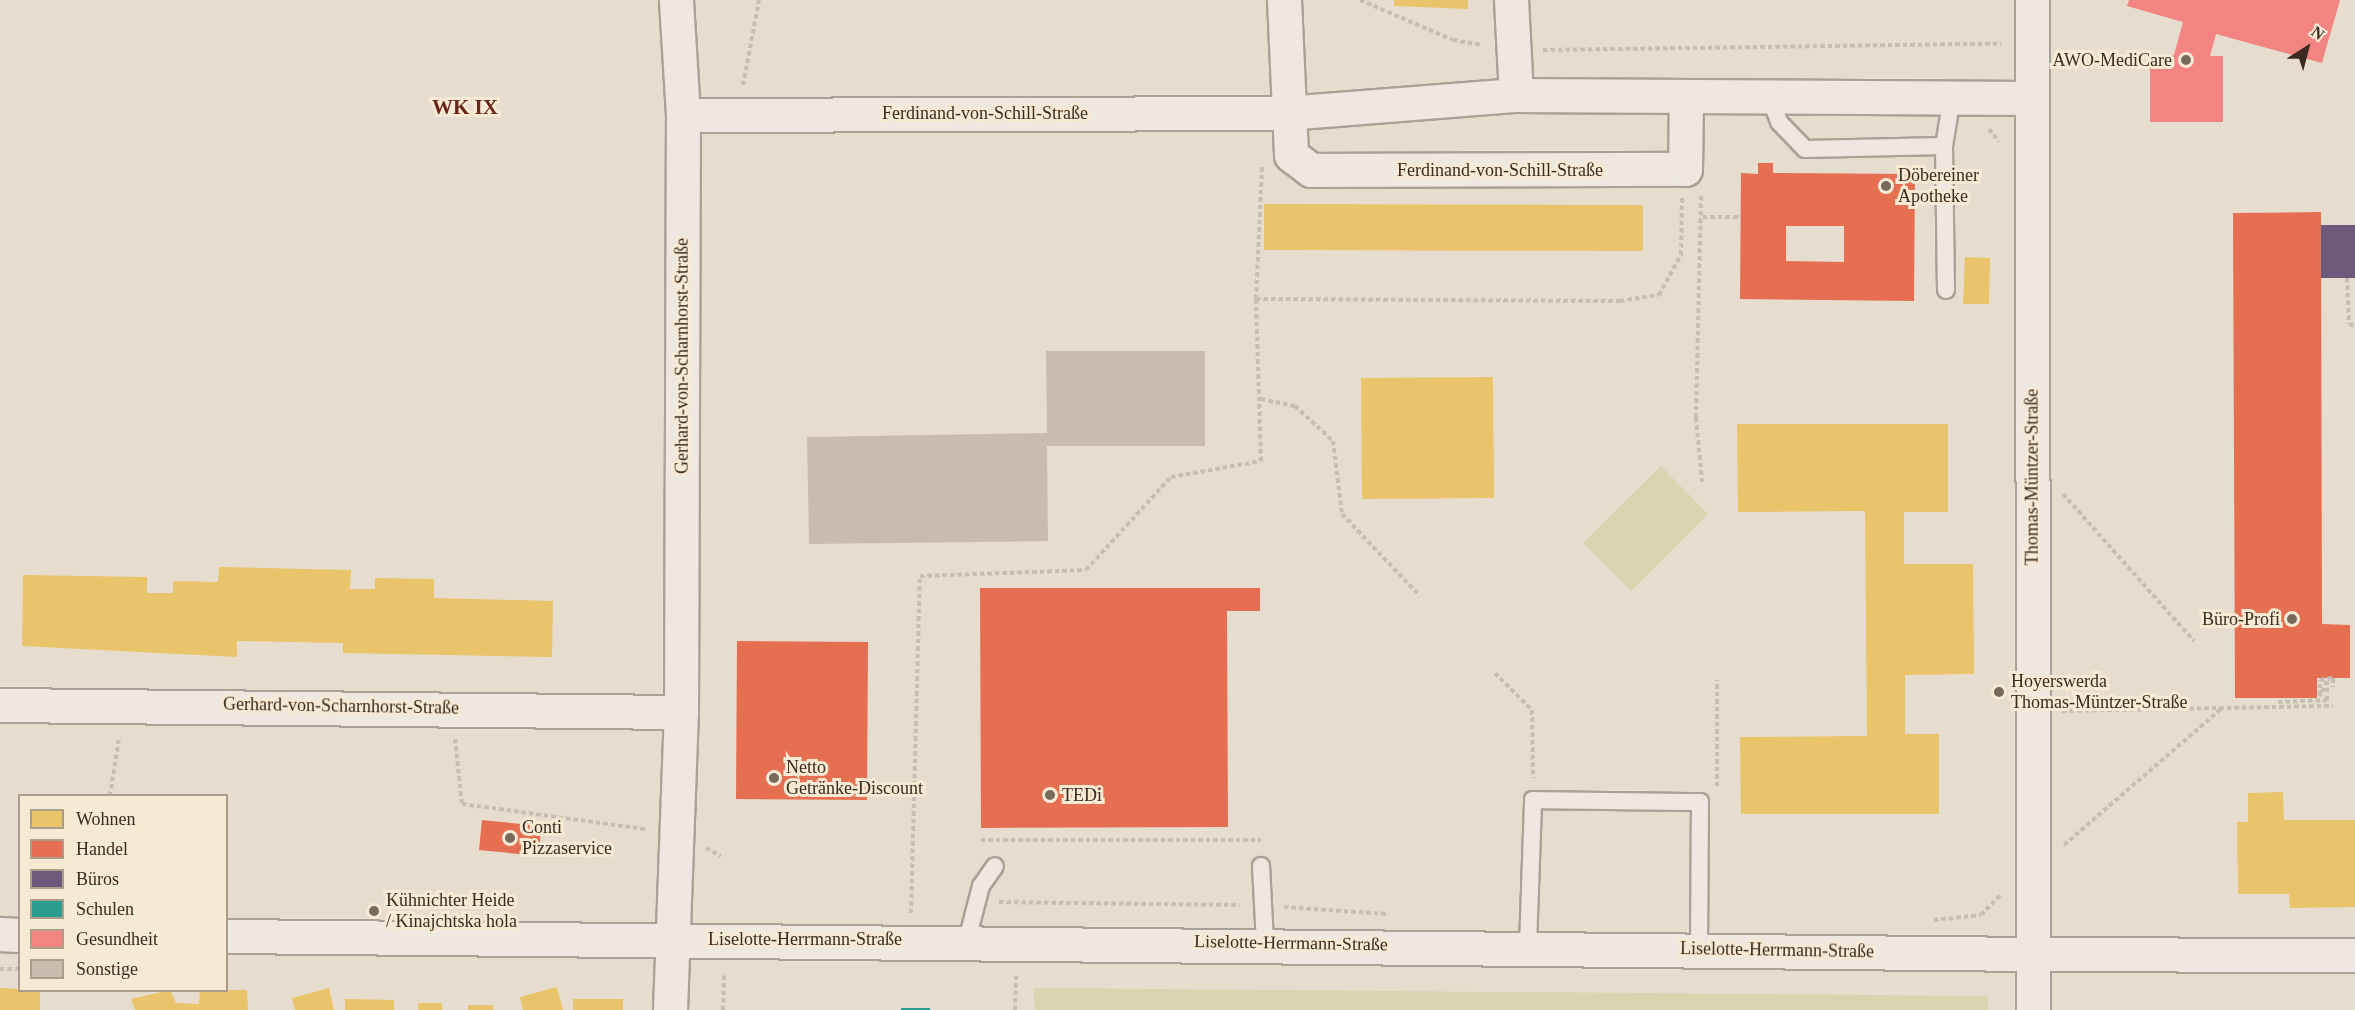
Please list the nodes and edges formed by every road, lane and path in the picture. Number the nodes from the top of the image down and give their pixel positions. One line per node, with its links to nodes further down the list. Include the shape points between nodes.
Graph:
1 (676, 0): 16 (street, Gerhard-von-Scharnhorst-Straße)
2 (759, 0): 14 (path)
3 (1284, 0): 15 (street, Ferdinand-von-Schill-Straße)
4 (1360, 0): 8 (path, via 1453,40)
5 (1512, 0): 8 (street)
6 (2032, 0): 13 (street, Thomas-Müntzer-Straße)
7 (2003, 33): 8 (path, via 2003,44 1949,48)
8 (1511, 50): 9 (street)
9 (1516, 95): 11 (street, Ferdinand-von-Schill-Straße); 15 (street, Ferdinand-von-Schill-Straße)
10 (1952, 97): 12 (street, Ferdinand-von-Schill-Straße); 13 (street, Ferdinand-von-Schill-Straße); 18 (lane)
11 (1686, 98): 12 (street, Ferdinand-von-Schill-Straße); 20 (street)
12 (1770, 98): 18 (lane, via 1779,122 1805,148)
13 (2031, 98): 65 (street, Thomas-Müntzer-Straße)
14 (738, 113): 15 (street, Ferdinand-von-Schill-Straße); 16 (street, Ferdinand-von-Schill-Straße)
15 (1274, 113): 20 (street, Ferdinand-von-Schill-Straße, via 1291,155 1311,170); 25 (path)
16 (683, 115): 41 (street, Gerhard-von-Scharnhorst-Straße)
17 (1981, 123): 19 (path, via 1996,135)
18 (1944, 146): 24 (lane)
19 (2003, 151)
20 (1685, 170): 22 (path, via 1699,175); 25 (path, via 1681,255 1659,295 1620,301)
21 (1741, 216): 22 (path)
22 (1703, 217): 28 (path, via 1696,418)
23 (2347, 278): 26 (path, via 2349,324)
24 (1946, 290)
25 (1256, 299): 27 (path)
26 (2355, 326)
27 (1261, 399): 30 (path, via 1295,406 1333,441 1342,514); 60 (path, via 1262,461 1171,477 1086,570 920,576)
28 (1702, 482)
29 (2057, 486): 31 (path)
30 (1420, 596)
31 (2194, 641)
32 (1495, 673): 43 (path, via 1533,710)
33 (2333, 687): 34 (path, via 2333,678 2320,680 2320,696 2327,681 2327,700)
34 (2278, 702)
35 (124, 704): 36 (street, Gerhard-von-Scharnhorst-Straße); 38 (street, Gerhard-von-Scharnhorst-Straße); 42 (path)
36 (0, 705)
37 (2334, 706): 39 (path)
38 (452, 707): 41 (street, Gerhard-von-Scharnhorst-Straße); 44 (path, via 462,804)
39 (2222, 708): 40 (path); 47 (path)
40 (2058, 711)
41 (681, 712): 44 (street, Gerhard-von-Scharnhorst-Straße)
42 (110, 794)
43 (1533, 800): 63 (lane); 64 (lane, via 1700,802)
44 (680, 835): 48 (path); 59 (street, Gerhard-von-Scharnhorst-Straße)
45 (981, 840): 46 (path)
46 (1261, 840)
47 (2058, 849)
48 (721, 856)
49 (995, 866): 52 (lane)
50 (1261, 866): 53 (lane)
51 (2007, 883): 55 (path, via 1981,915)
52 (976, 902): 53 (path); 61 (lane)
53 (1263, 905): 54 (path); 62 (lane)
54 (1392, 914)
55 (1923, 921)
56 (0, 934): 57 (street)
57 (18, 934)
58 (228, 936): 59 (street, Liselotte-Herrmann-Straße)
59 (670, 938): 60 (street, Liselotte-Herrmann-Straße); 71 (street, Gerhard-von-Scharnhorst-Straße)
60 (911, 939): 61 (street, Liselotte-Herrmann-Straße)
61 (967, 940): 62 (street, Liselotte-Herrmann-Straße)
62 (1265, 943): 63 (street, Liselotte-Herrmann-Straße)
63 (1528, 946): 64 (street, Liselotte-Herrmann-Straße)
64 (1699, 949): 65 (street, Liselotte-Herrmann-Straße)
65 (2032, 954): 66 (street, Liselotte-Herrmann-Straße); 74 (street, Thomas-Müntzer-Straße)
66 (2355, 955)
67 (0, 969): 68 (path)
68 (18, 969)
69 (722, 973): 72 (path)
70 (1016, 976): 73 (path)
71 (670, 1010)
72 (723, 1010)
73 (1016, 1010)
74 (2033, 1010)

